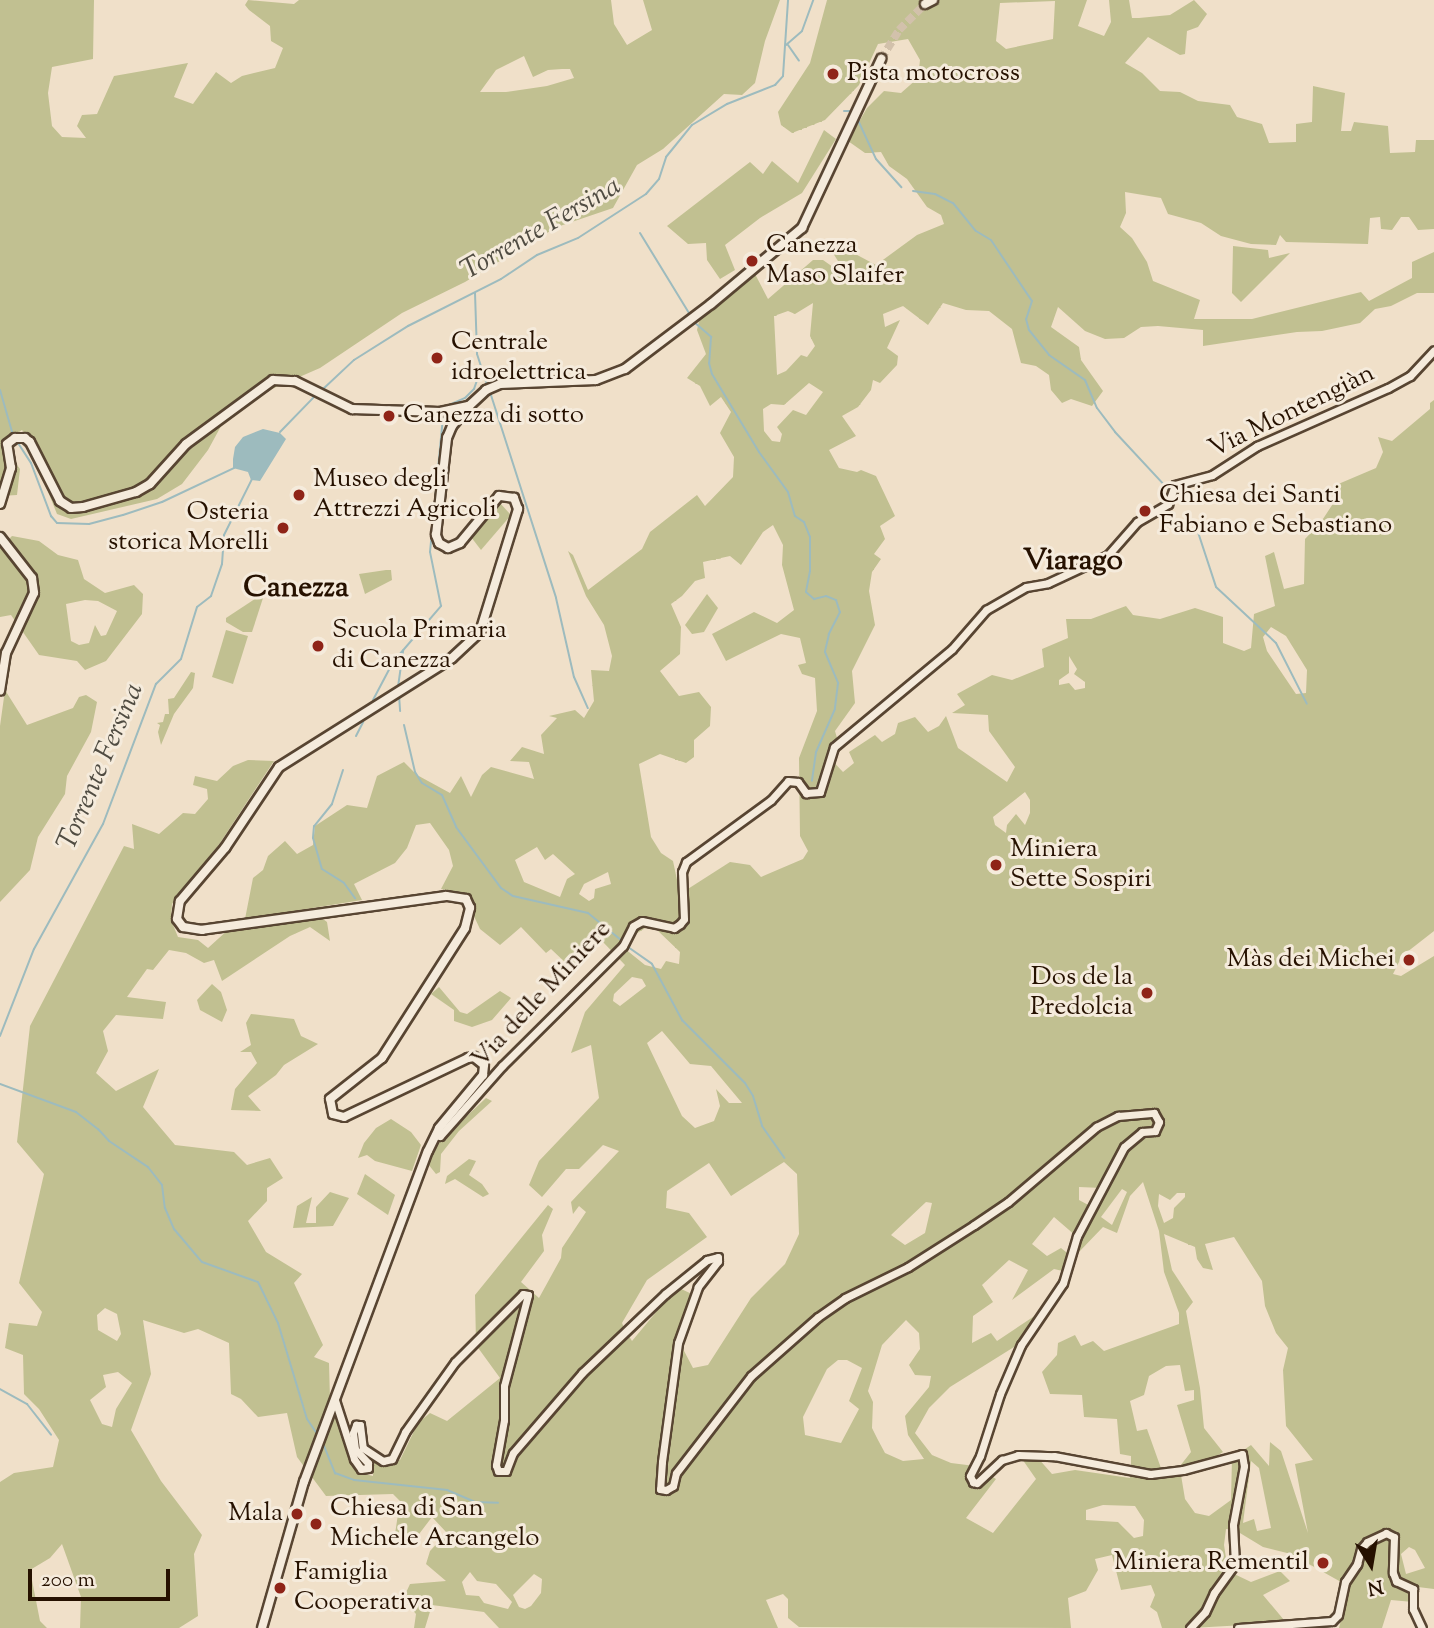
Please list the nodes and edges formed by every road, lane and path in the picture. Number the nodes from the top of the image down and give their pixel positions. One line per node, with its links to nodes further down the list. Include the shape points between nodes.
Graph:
1 (881, 59): 3 (main road, via 802,228 625,369 596,380 514,383 489,389)
2 (1434, 350): 8 (street, Via Montengiàn, via 1410,376 1388,388 1257,446 1212,475 1175,485 1168,503 1137,522 1108,555 986,610)
3 (469, 406): 4 (main road); 5 (main road)
4 (450, 411): 5 (main road); 6 (main road, via 359,410 285,378 273,380 186,444 150,484 79,508 61,501 30,442 22,437 10,441 6,449 11,468)
5 (456, 421): 10 (main road, via 447,438 436,535 439,543 448,548 460,543 499,496 514,498 519,509 480,632 452,658 279,767 225,848 180,901 177,919 183,926 202,930 446,896 466,900 470,915 465,928 403,1028 382,1058 330,1099 333,1114 344,1117 468,1058 480,1060 483,1076)
6 (0, 504)
7 (0, 537): 9 (main road, via 32,578 34,593 6,653)
8 (953, 649): 10 (street, Via delle Miniere, via 834,747 820,792 806,793 798,782 788,781 771,800 686,862 680,924 674,928 642,921 633,926 623,946 502,1066 440,1136)
9 (0, 691)
10 (435, 1135): 11 (main road)
11 (335, 1400): 12 (main road, via 304,1482); 13 (street, via 361,1468 368,1468 368,1463 355,1449 356,1424 360,1425 363,1448 383,1461 392,1458 455,1362 523,1294 528,1295 504,1386 496,1465 498,1471 506,1471 513,1453 582,1373 665,1294 707,1260 718,1257 693,1298 678,1342 662,1462 660,1489 666,1490 751,1376 818,1317 974,1226 1096,1126 1118,1116 1154,1113 1159,1122 1155,1131 1142,1132 1124,1147 1077,1236 1063,1283 1021,1345 970,1476 977,1483 1002,1460 1018,1455 1054,1456 1150,1474 1183,1471 1242,1454 1233,1525 1235,1564)
12 (262, 1628)
13 (1190, 1628)
14 (1238, 1628): 15 (street, via 1332,1621 1361,1549 1386,1533 1394,1537 1396,1581 1413,1589 1413,1609)
15 (1422, 1628)

